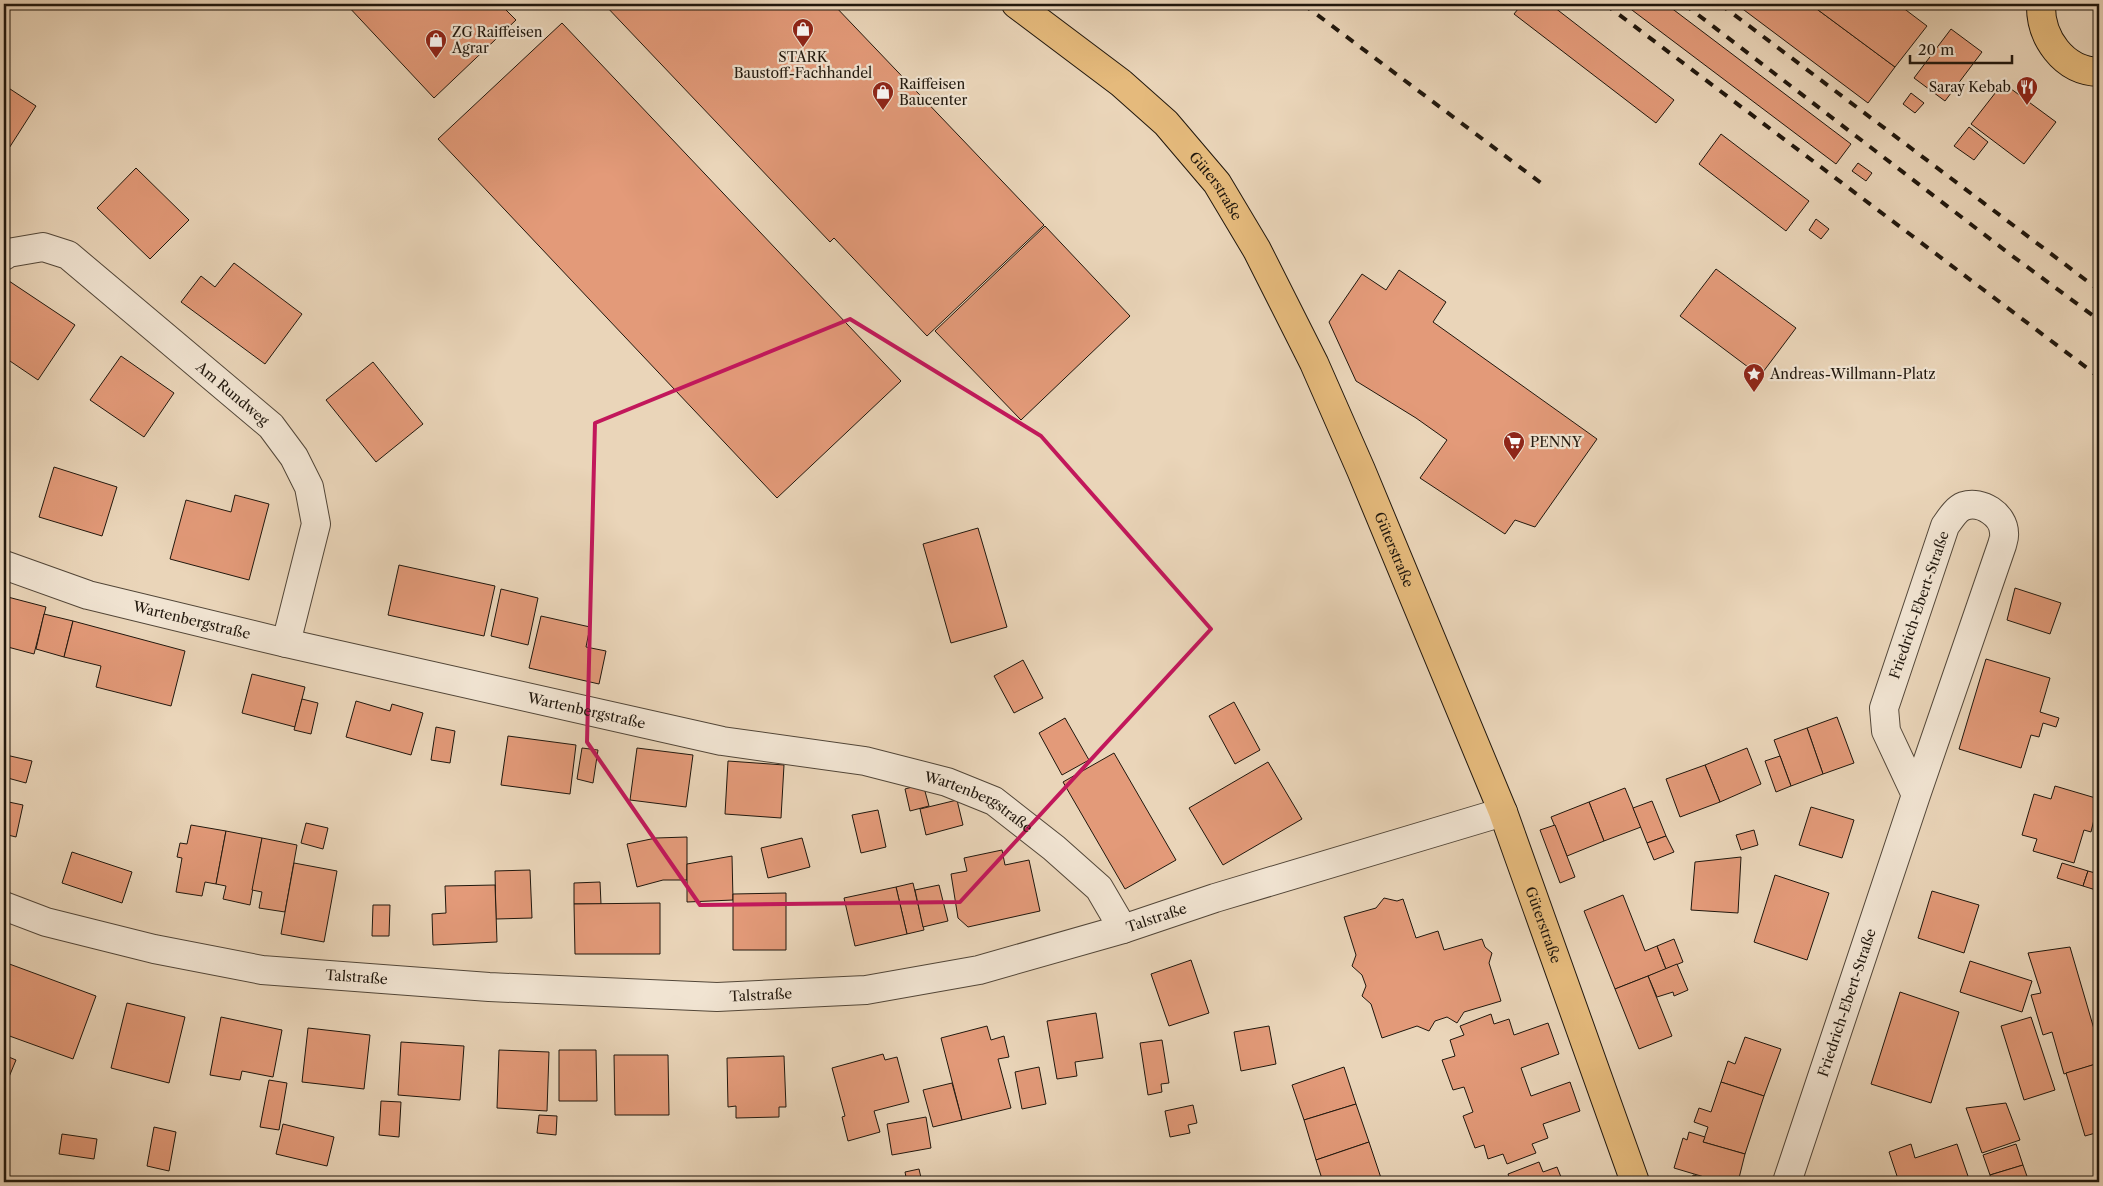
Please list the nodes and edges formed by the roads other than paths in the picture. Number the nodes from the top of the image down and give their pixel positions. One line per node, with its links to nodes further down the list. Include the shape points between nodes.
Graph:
1 (1016, 4): 8 (main road, Güterstraße, via 1166,122 1217,183 1257,250 1314,363)
2 (2035, 7): 3 (main road, via 2057,53 2074,66)
3 (2099, 72)
4 (4, 256): 6 (street, Am Rundweg, via 43,247 68,255 270,426 294,456 309,487 316,524)
5 (4, 565): 6 (street, Wartenbergstraße, via 88,595)
6 (286, 643): 10 (street, Wartenbergstraße, via 722,741 865,762 947,782 994,801 1054,848 1099,888)
7 (1916, 796): 7 (street, Friedrich-Ebert-Straße, via 2002,544 2002,522 1985,507 1964,506 1952,515 1945,526 1884,708 1886,731); 12 (street, Friedrich-Ebert-Straße)
8 (1503, 812): 10 (street, Talstraße, via 1215,898); 11 (main road, Güterstraße)
9 (4, 906): 10 (street, Talstraße, via 46,922 154,949 262,970 489,987 717,997 866,990 979,970)
10 (1123, 929)
11 (1636, 1182)
12 (1787, 1182)

